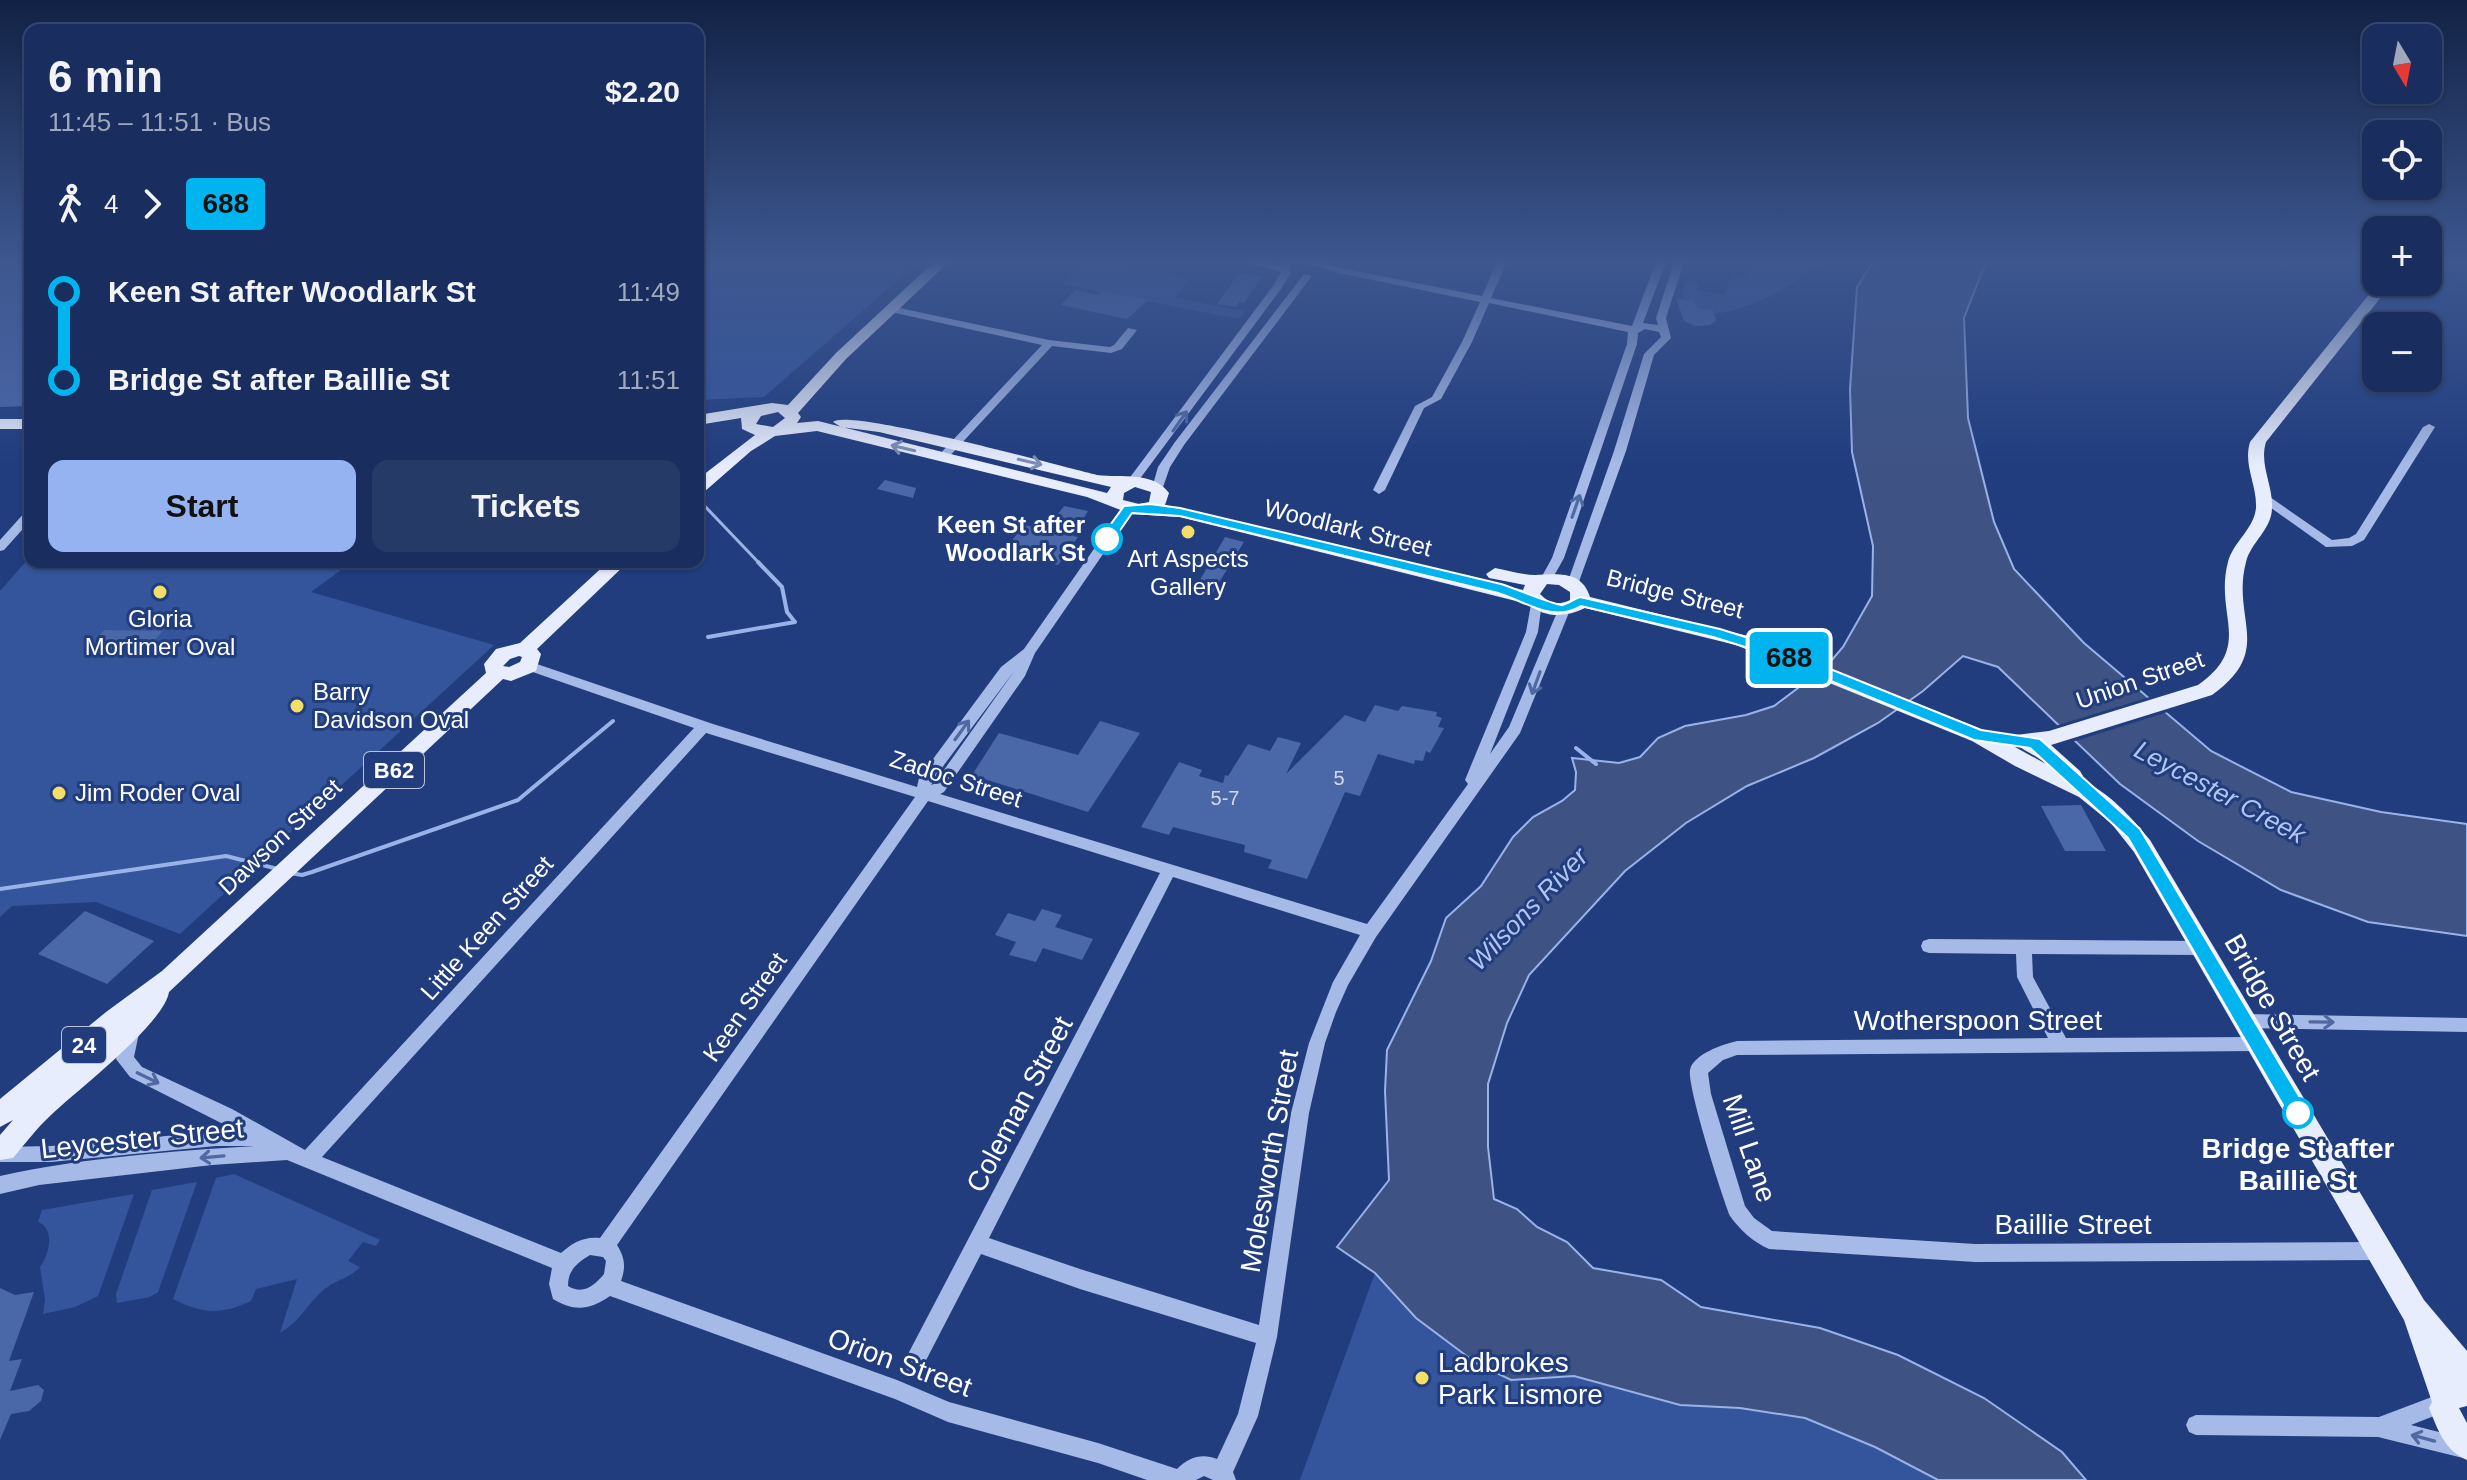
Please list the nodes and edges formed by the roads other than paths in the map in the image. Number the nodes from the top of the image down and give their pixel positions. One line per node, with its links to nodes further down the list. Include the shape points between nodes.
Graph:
1 (870, 328): 16 (main road)
2 (985, 328): 15 (street)
3 (1247, 328): 30 (street, one-way to 3)
4 (1267, 328): 31 (street, via 1179,444 1164,467)
5 (1473, 328): 32 (street, via 1436,399 1420,406)
6 (1620, 328): 13 (street)
7 (1635, 328): 13 (street, Molesworth Street)
8 (1642, 328): 13 (street)
9 (1650, 328): 14 (street)
10 (1660, 328): 14 (street, Molesworth Street)
11 (2348, 328): 33 (main road, via 2259,438 2253,454)
12 (1132, 330): 15 (street, via 1111,350)
13 (1634, 331): 14 (street, via 1642,341); 39 (street, Molesworth Street, one-way to 13, via 1563,545)
14 (1660, 336): 40 (street, Molesworth Street, via 1649,354)
15 (1055, 342): 26 (street)
16 (841, 356): 17 (main road); 18 (main road)
17 (761, 410): 18 (main road, via 782,408); 19 (main road); 23 (main road)
18 (791, 413): 25 (main road, via 790,424); 26 (main road)
19 (704, 420)
20 (704, 422): 23 (main road)
21 (0, 424): 22 (main road)
22 (24, 424)
23 (747, 426): 25 (main road, via 758,432); 28 (main road)
24 (2429, 427): 33 (street, via 2352,542 2330,544)
25 (776, 431): 27 (main road, one-way to 25, via 828,427); 28 (main road)
26 (954, 445): 27 (street); 30 (main road, one-way to 30)
27 (942, 458): 34 (main road)
28 (718, 469): 29 (main road)
29 (704, 482)
30 (1129, 483): 31 (main road, Woodlark Street, via 1147,482); 34 (main road, via 1116,491)
31 (1160, 490): 35 (main road, via 1160,501); 39 (main road, Woodlark Street, via 1506,577)
32 (1379, 490)
33 (2263, 498): 43 (main road, Union Street, via 2263,517 2244,542 2235,568 2239,647 2227,675 2205,690)
34 (1122, 505): 35 (main road, Woodlark Street); 44 (street, Keen Street, via 1020,673 939,788)
35 (1150, 508): 39 (main road, Woodlark Street)
36 (24, 521): 37 (street)
37 (0, 547)
38 (613, 568): 41 (main road)
39 (1539, 590): 40 (main road, via 1549,609); 40 (main road, via 1561,579); 45 (street, Molesworth Street, via 1532,632)
40 (1572, 599): 43 (main road, Bridge Street, via 1754,644 1979,736); 45 (street, Molesworth Street, one-way to 45, via 1524,714)
41 (527, 658): 42 (street, Zadoc Street); 51 (main road, Dawson Street / B62, via 516,673 498,673)
42 (703, 727): 44 (street, Zadoc Street); 61 (street, Little Keen Street)
43 (2032, 749): 50 (main road, Bridge Street, via 2134,833)
44 (925, 795): 46 (street, Zadoc Street); 65 (street, Keen Street)
45 (1466, 795): 47 (street, Molesworth Street)
46 (1170, 869): 47 (street, Zadoc Street); 64 (street, Coleman Street)
47 (1370, 932): 70 (street, Molesworth Street, via 1341,982 1317,1043 1298,1126)
48 (1929, 946): 49 (street)
49 (2024, 947): 50 (street); 56 (street, via 2025,977)
50 (2201, 948): 53 (main road, Bridge Street)
51 (170, 978): 52 (main road, Dawson Street / B62); 58 (main road, Dawson Street / 24)
52 (143, 1016): 59 (street, one-way to 59, via 125,1049 130,1067); 60 (main road, Dawson Street / B62, via 30,1116)
53 (2244, 1021): 54 (street, one-way to 54); 55 (main road, Bridge Street)
54 (2467, 1025)
55 (2258, 1044): 56 (street, Wotherspoon Street); 66 (main road, Bridge Street)
56 (2061, 1046): 57 (street, Wotherspoon Street, via 1737,1048)
57 (1703, 1064): 63 (street, Mill Lane, via 1702,1094 1737,1210 1755,1233)
58 (0, 1115)
59 (262, 1138): 60 (street, via 51,1154); 61 (street)
60 (2, 1152)
61 (299, 1157): 62 (street, Leycester Street, one-way to 62, via 212,1157); 67 (street)
62 (0, 1185)
63 (1769, 1240): 66 (street, Baillie Street, via 1975,1253)
64 (977, 1243): 70 (street); 71 (street, Coleman Street)
65 (605, 1247): 67 (street, via 581,1249); 68 (street, via 616,1266)
66 (2378, 1251): 69 (main road, Bridge Street)
67 (564, 1264): 68 (street, via 558,1286 568,1299 586,1300)
68 (608, 1286): 78 (street, Orion Street, via 948,1412)
69 (2414, 1310): 72 (main road, Bridge Street); 73 (main road, Bridge Street)
70 (1267, 1337): 77 (street, Molesworth Street, via 1248,1416)
71 (914, 1363)
72 (2467, 1373)
73 (2453, 1398): 75 (street); 76 (main road, Bridge Street, via 2448,1423)
74 (2196, 1425): 75 (street)
75 (2378, 1427): 76 (street, one-way to 75)
76 (2467, 1447)
77 (1224, 1476): 78 (street, via 1208,1465 1192,1469)
78 (1180, 1480)

